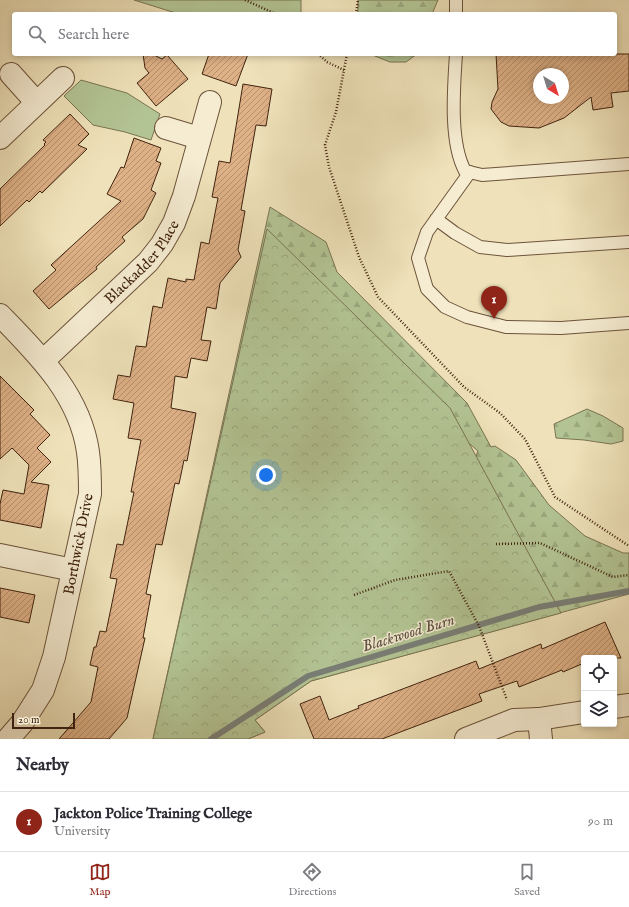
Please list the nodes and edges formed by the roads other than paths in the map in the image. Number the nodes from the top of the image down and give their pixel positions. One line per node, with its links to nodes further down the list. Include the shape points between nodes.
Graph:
1 (456, 0): 2 (lane)
2 (456, 12)
3 (456, 56): 12 (lane, via 453,97 458,159 464,171)
4 (11, 74): 6 (street)
5 (63, 78): 6 (street)
6 (36, 102): 9 (street)
7 (210, 102): 10 (street, Blackadder Place)
8 (166, 128): 10 (street)
9 (0, 138)
10 (199, 138): 17 (street, Blackadder Place, via 184,196 174,223 162,244 148,262)
11 (629, 164): 12 (lane, via 482,175)
12 (470, 172): 13 (lane)
13 (436, 219): 14 (lane, via 480,247 507,250); 16 (lane, via 427,232 418,258 427,289 445,307 467,317 506,326 561,328)
14 (629, 242)
15 (0, 315): 17 (street, Borthwick Drive)
16 (629, 323)
17 (44, 360): 19 (street, Borthwick Drive, via 77,414 88,450 90,494)
18 (0, 554): 19 (street)
19 (73, 570): 24 (street, Borthwick Drive, via 54,657 43,690 22,723)
20 (629, 705): 21 (street)
21 (617, 707)
22 (581, 713): 23 (street)
23 (540, 729): 25 (street, via 514,720)
24 (8, 739)
25 (466, 739)

